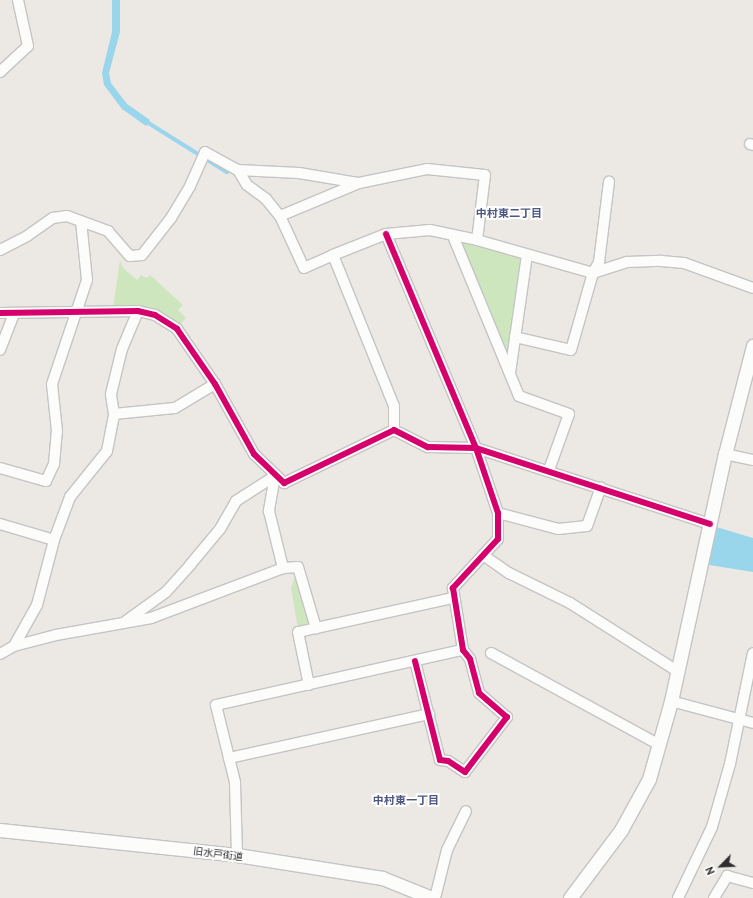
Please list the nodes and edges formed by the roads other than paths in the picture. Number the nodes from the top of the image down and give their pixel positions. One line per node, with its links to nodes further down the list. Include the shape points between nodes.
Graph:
1 (18, 0): 2 (street, via 28,46)
2 (0, 72)
3 (238, 170): 4 (street, via 299,173); 6 (street, via 247,184 266,198); 7 (street, via 205,152 175,212 160,235 142,255 130,256 108,231)
4 (359, 182): 6 (street); 10 (street, via 427,169 485,175)
5 (609, 182): 14 (street, via 599,262)
6 (280, 216): 12 (street, via 304,268)
7 (81, 221): 11 (street, via 68,216 53,218); 17 (street, via 87,280)
8 (386, 234): 9 (street, via 430,230); 12 (street); 27 (street)
9 (453, 236): 10 (street); 23 (street)
10 (477, 240): 13 (street)
11 (0, 250)
12 (333, 255): 26 (street, via 394,406)
13 (527, 255): 14 (street); 20 (street)
14 (593, 274): 15 (street, via 627,262 684,263); 20 (street, via 571,350)
15 (753, 288)
16 (138, 310): 17 (street); 24 (street, via 155,315 177,329); 25 (street, via 122,349 111,394)
17 (77, 312): 19 (street); 30 (street, via 52,384 57,431 54,464 46,481)
18 (0, 313): 19 (street)
19 (14, 314): 22 (street)
20 (515, 336): 23 (street)
21 (753, 346): 28 (street)
22 (0, 350)
23 (510, 374): 31 (street, via 519,396 569,414)
24 (215, 384): 25 (street, via 175,408); 32 (street, via 254,454)
25 (114, 414): 37 (street, via 107,451 70,497)
26 (394, 430): 27 (street, via 428,447); 32 (street, via 284,484)
27 (476, 448): 31 (street); 34 (street)
28 (725, 454): 29 (street); 36 (street)
29 (753, 460)
30 (0, 468)
31 (549, 470): 33 (street)
32 (275, 476): 39 (street, via 269,511); 41 (street, via 236,501 220,529 166,592)
33 (601, 487): 34 (street, via 587,526 558,529); 36 (street)
34 (498, 514): 38 (street, via 498,539)
35 (0, 524): 37 (street)
36 (710, 524): 50 (street)
37 (54, 540): 43 (street, via 37,605)
38 (483, 555): 40 (street, via 453,588); 50 (street, via 509,574 570,603)
39 (283, 568): 41 (street, via 151,618); 42 (street, via 298,567)
40 (453, 598): 42 (street); 44 (street)
41 (123, 623): 43 (street, via 56,635)
42 (316, 628): 51 (street, via 298,632)
43 (14, 646): 47 (street)
44 (464, 650): 48 (street); 53 (street, via 470,659 479,693 507,717 465,772 448,761 440,760)
45 (491, 653): 56 (street)
46 (753, 653): 49 (street)
47 (0, 654)
48 (415, 661): 51 (street); 53 (street)
49 (751, 670): 54 (street)
50 (677, 671): 52 (street)
51 (309, 685): 57 (street, via 216,705)
52 (671, 701): 54 (street); 56 (street)
53 (429, 714): 57 (street)
54 (739, 720): 55 (street); 64 (street, via 730,764 712,827)
55 (753, 723)
56 (660, 745): 63 (street, via 649,779 637,803)
57 (229, 758): 60 (street, via 235,782)
58 (466, 811): 62 (street, via 447,850)
59 (0, 830): 60 (street, 旧水戸街道)
60 (237, 855): 62 (street, 旧水戸街道, via 382,878)
61 (753, 883): 65 (street, via 727,876)
62 (434, 898)
63 (570, 898)
64 (678, 898)
65 (714, 898)

